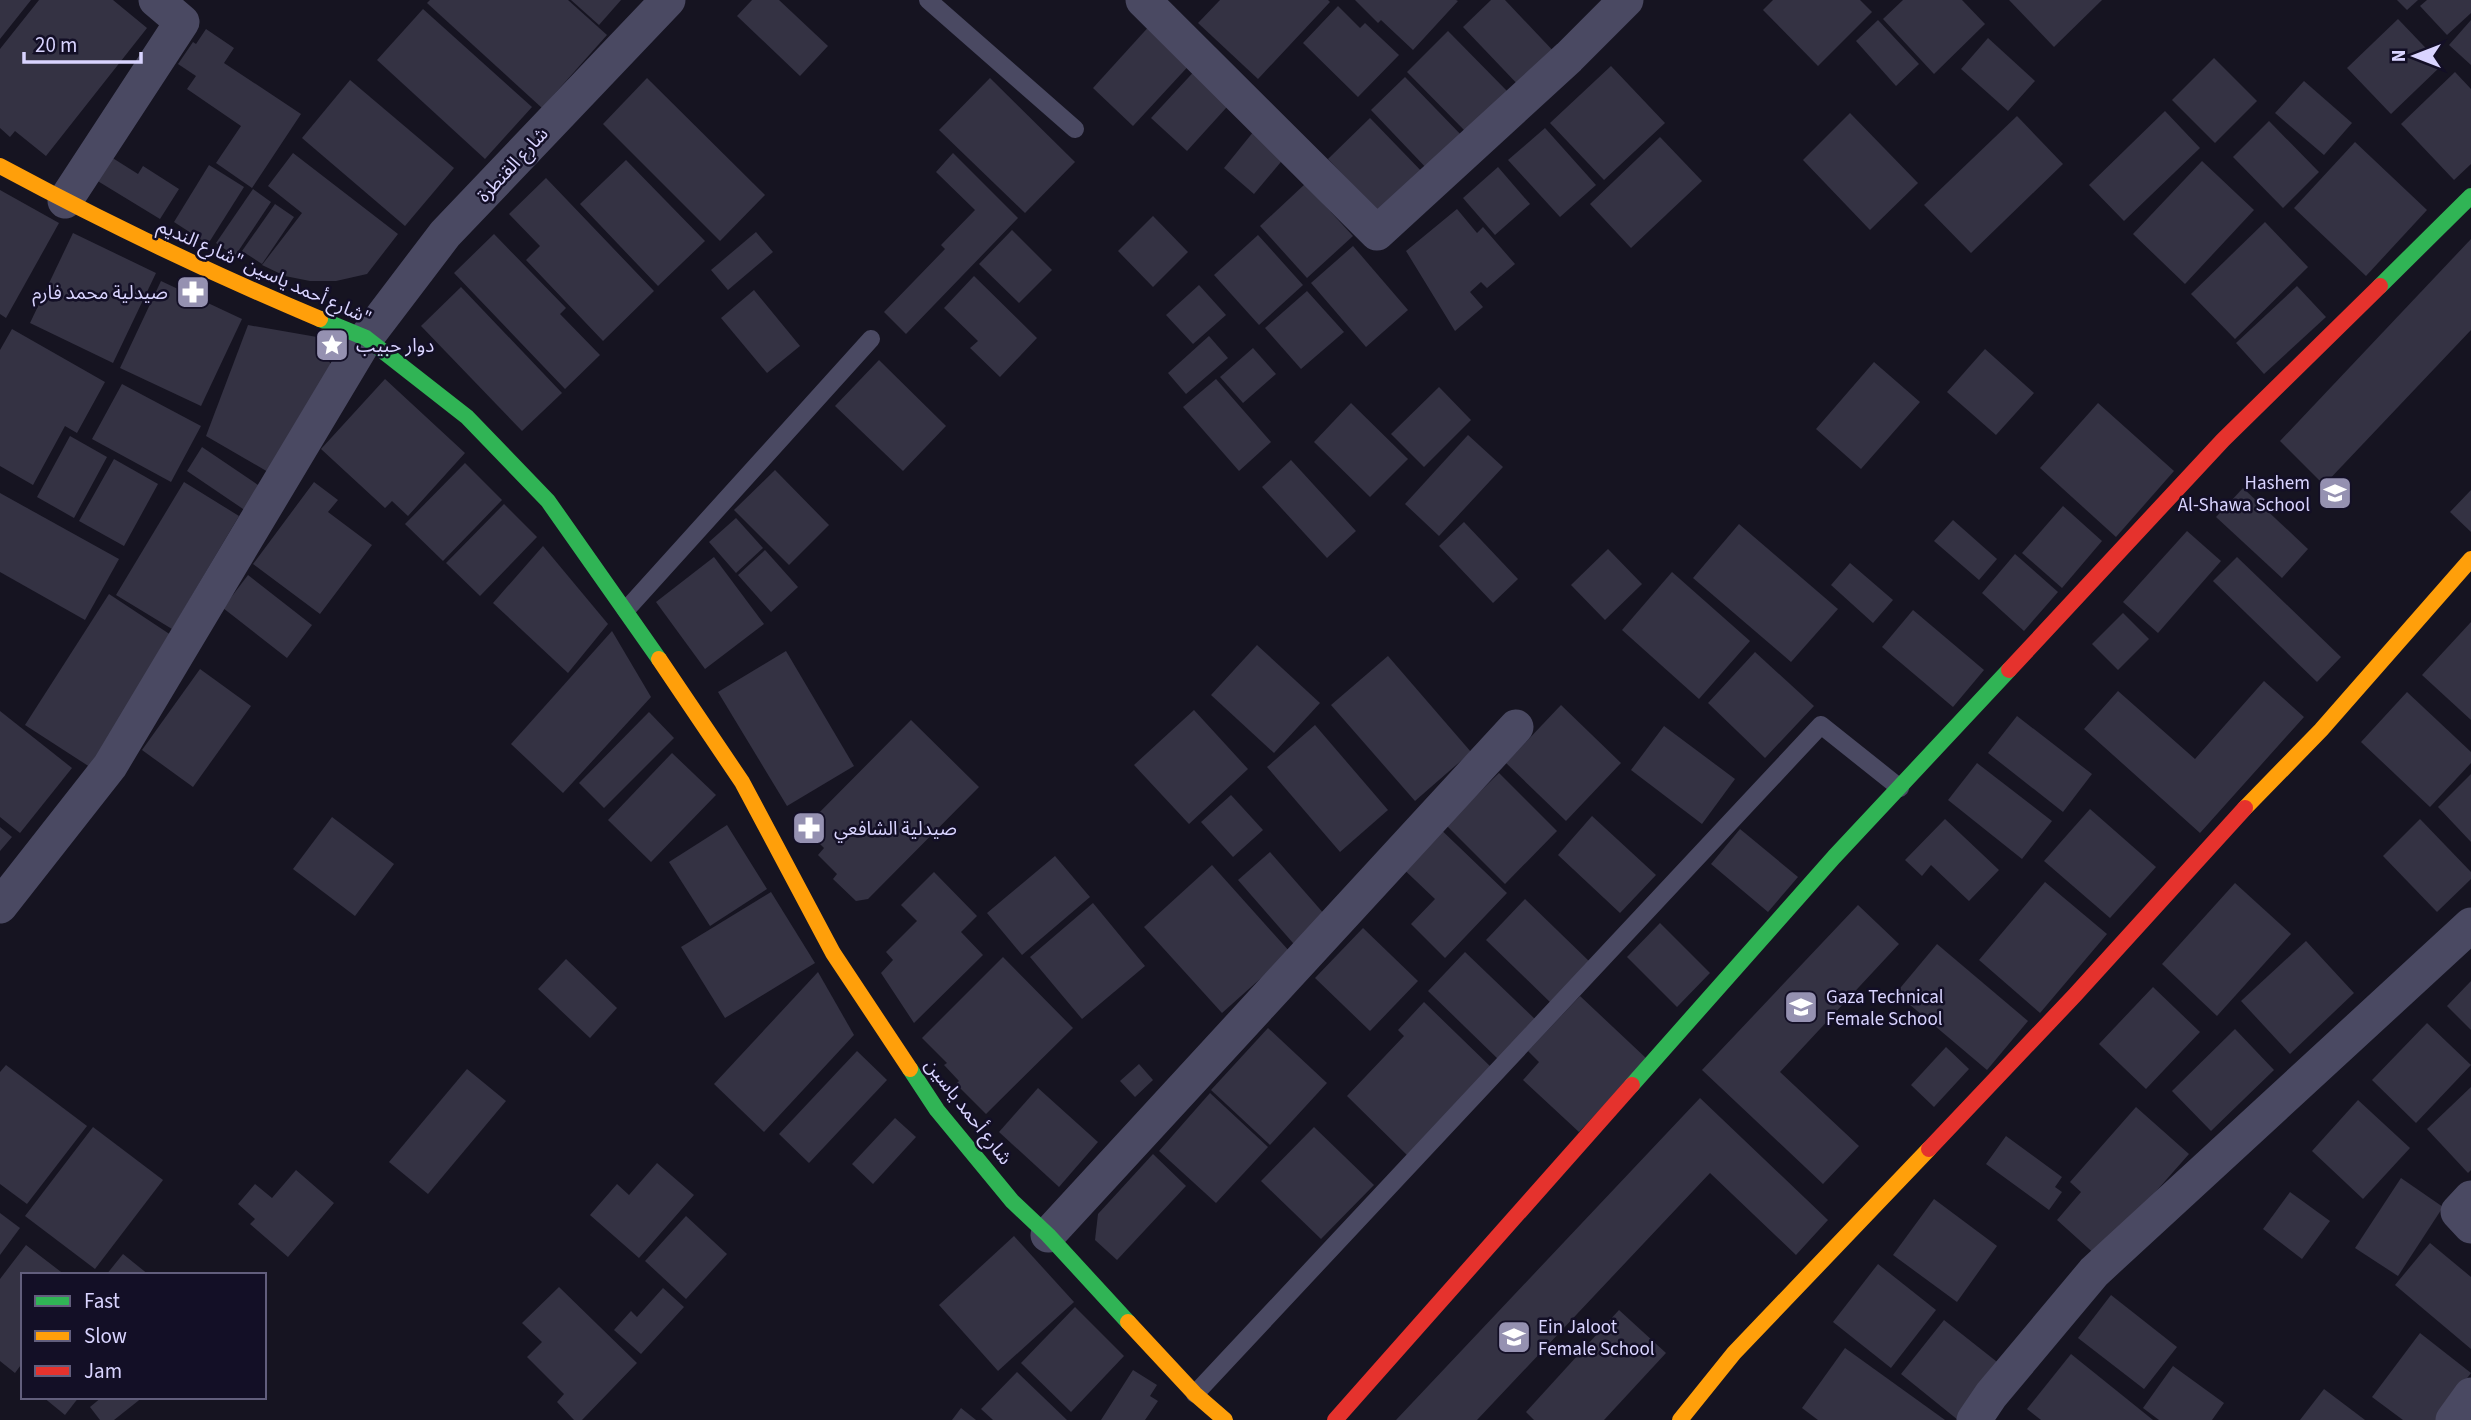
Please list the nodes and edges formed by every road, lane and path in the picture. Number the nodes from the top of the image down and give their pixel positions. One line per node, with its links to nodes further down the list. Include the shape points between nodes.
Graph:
1 (156, 0): 9 (street, via 182,22)
2 (668, 0): 10 (street, شارع القنطرة, via 445,234)
3 (928, 0): 6 (lane)
4 (1143, 0): 5 (street, via 1377,233)
5 (1626, 0)
6 (1075, 130)
7 (0, 166): 9 (street, شارع أحمد ياسين "شارع النديم")
8 (2471, 196): 16 (street, via 2223,440)
9 (65, 201): 10 (street, شارع أحمد ياسين "شارع النديم", via 224,279)
10 (366, 338): 13 (street, شارع أحمد ياسين "شارع النديم", via 467,417 548,501); 17 (street, شارع القنطرة, via 110,765)
11 (871, 340): 13 (lane)
12 (2471, 558): 26 (street, via 2321,730 2220,832 2075,995 1734,1353)
13 (626, 610): 15 (street, شارع أحمد ياسين "شارع النديم")
14 (1516, 727): 21 (street)
15 (741, 782): 21 (street, شارع أحمد ياسين, via 833,953 937,1110 1013,1201)
16 (1900, 788): 22 (lane, via 1821,724); 25 (street, via 1824,867)
17 (0, 906)
18 (2471, 925): 27 (street, via 2094,1272)
19 (2471, 1198): 20 (street, via 2458,1212)
20 (2471, 1226)
21 (1048, 1235): 22 (street, شارع أحمد ياسين)
22 (1195, 1394): 24 (street, شارع أحمد ياسين)
23 (2471, 1395): 28 (street)
24 (1225, 1420)
25 (1335, 1420)
26 (1679, 1420)
27 (1974, 1420)
28 (2453, 1420)

